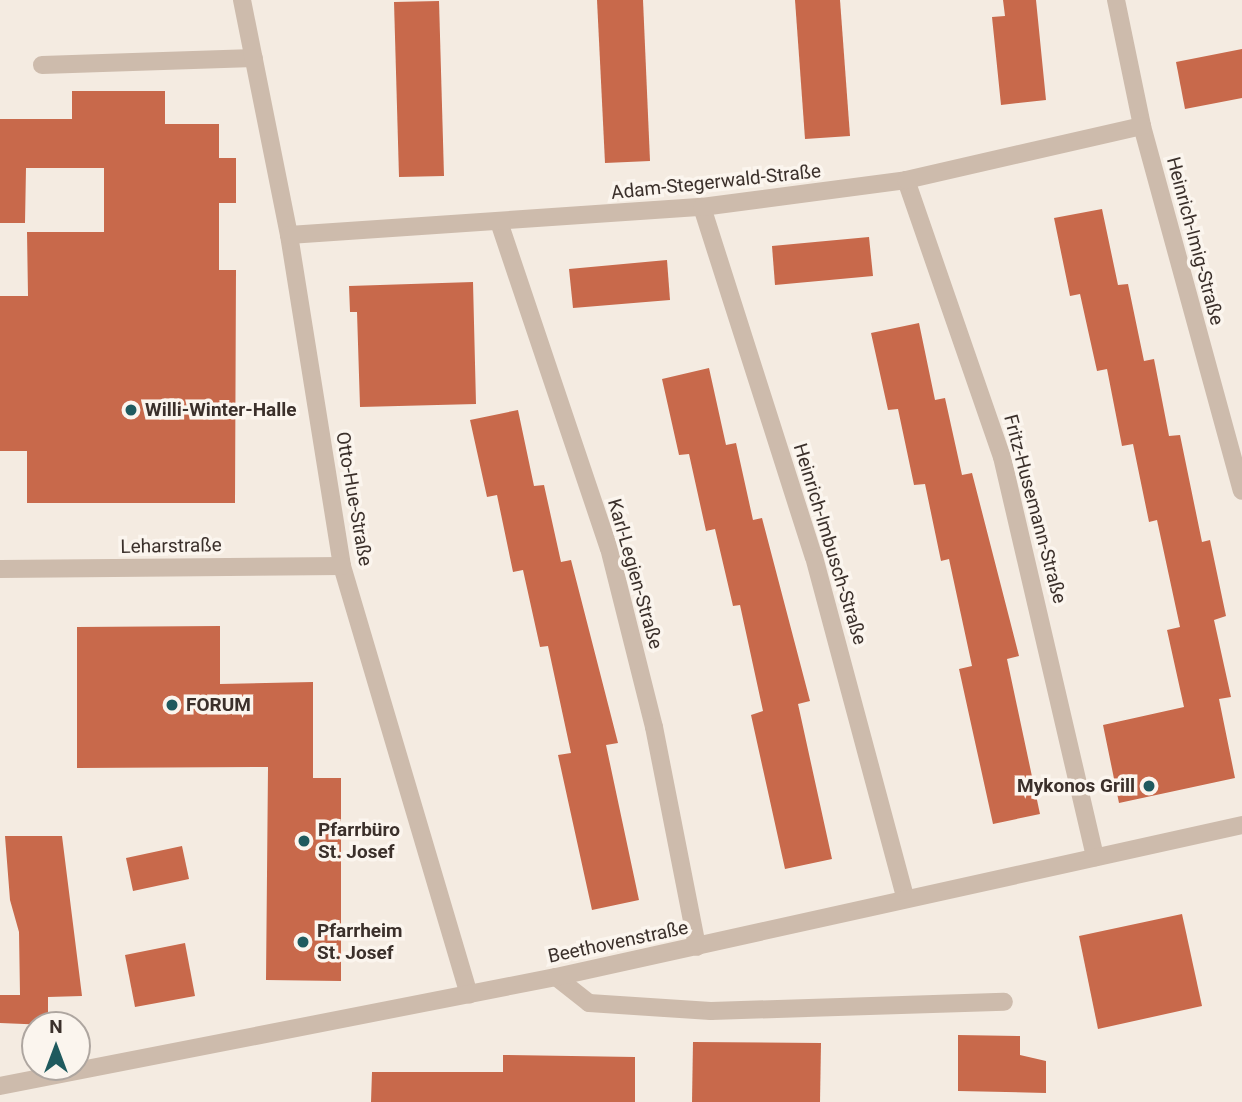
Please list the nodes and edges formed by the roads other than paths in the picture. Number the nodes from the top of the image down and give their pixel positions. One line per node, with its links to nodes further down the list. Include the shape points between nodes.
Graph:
1 (242, 0): 3 (street, Otto-Hue-Straße)
2 (1116, 0): 5 (street, Heinrich-Imig-Straße)
3 (254, 58): 4 (street); 9 (street, Otto-Hue-Straße)
4 (42, 65)
5 (1142, 126): 6 (street, Adam-Stegerwald-Straße); 10 (street, Heinrich-Imig-Straße)
6 (906, 180): 7 (street, Adam-Stegerwald-Straße); 14 (street, Fritz-Husemann-Straße, via 1002,457)
7 (702, 207): 8 (street, Adam-Stegerwald-Straße); 15 (street, Heinrich-Imbusch-Straße, via 814,556)
8 (499, 222): 9 (street, Adam-Stegerwald-Straße); 16 (street, Karl-Legien-Straße, via 609,548 654,727)
9 (289, 234): 11 (street, Otto-Hue-Straße)
10 (1242, 491)
11 (342, 566): 12 (street, Leharstraße); 18 (street, Otto-Hue-Straße)
12 (0, 569)
13 (1242, 825): 14 (street, Beethovenstraße)
14 (1095, 857): 15 (street, Beethovenstraße)
15 (905, 896): 16 (street, Beethovenstraße)
16 (697, 947): 17 (street, Beethovenstraße)
17 (556, 977): 18 (street, Beethovenstraße); 19 (street, via 589,1003 711,1011)
18 (469, 995): 20 (street, Beethovenstraße)
19 (1004, 1002)
20 (0, 1086)

